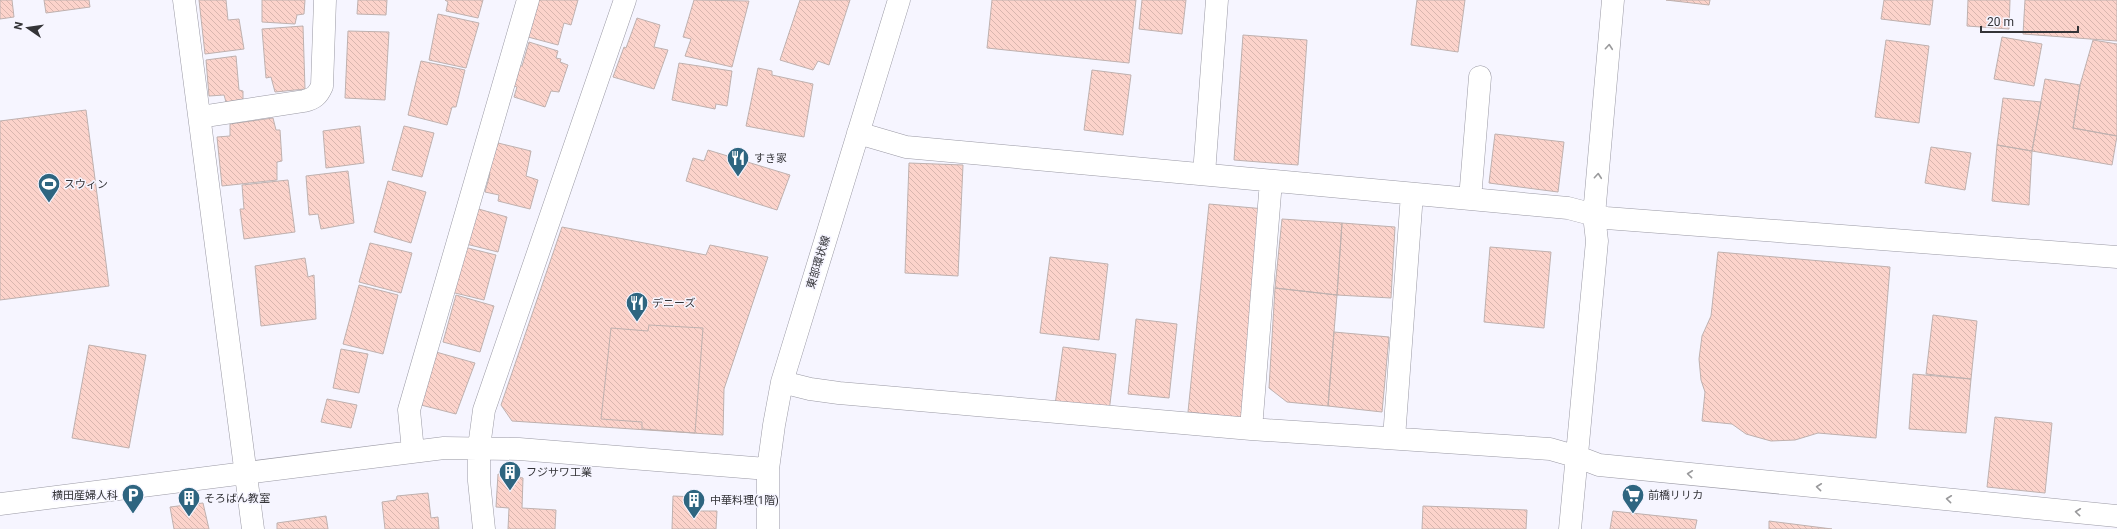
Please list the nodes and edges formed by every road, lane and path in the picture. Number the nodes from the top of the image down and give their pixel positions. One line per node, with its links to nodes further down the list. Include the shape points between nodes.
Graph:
1 (184, 0): 9 (street)
2 (324, 0): 9 (street, via 322,86 319,93 308,100)
3 (528, 0): 21 (street, via 409,410)
4 (625, 0): 20 (street, via 484,410)
5 (899, 0): 10 (street, 東部環状線)
6 (1217, 0): 11 (street)
7 (1613, 0): 15 (street, one-way to 7)
8 (1480, 77): 14 (street)
9 (200, 117): 24 (street, via 215,254)
10 (858, 133): 11 (street, via 906,147); 17 (street, 東部環状線)
11 (1204, 174): 12 (street)
12 (1271, 181): 13 (street); 18 (street)
13 (1412, 194): 14 (street); 19 (street)
14 (1470, 199): 15 (street, via 1568,208)
15 (1594, 215): 16 (street, via 1614,219); 22 (street, via 1597,241)
16 (2117, 257)
17 (782, 382): 18 (street, via 839,393); 23 (street, 東部環状線)
18 (1251, 429): 19 (street)
19 (1394, 438): 22 (street, via 1550,449)
20 (478, 447): 21 (street); 23 (street); 28 (street)
21 (413, 451): 24 (street)
22 (1578, 456): 26 (street, one-way to 22, via 1599,465); 30 (street)
23 (768, 469): 29 (street, 東部環状線)
24 (246, 475): 25 (street); 27 (street)
25 (0, 504)
26 (2117, 516)
27 (253, 529)
28 (484, 529)
29 (768, 529)
30 (1570, 529)

